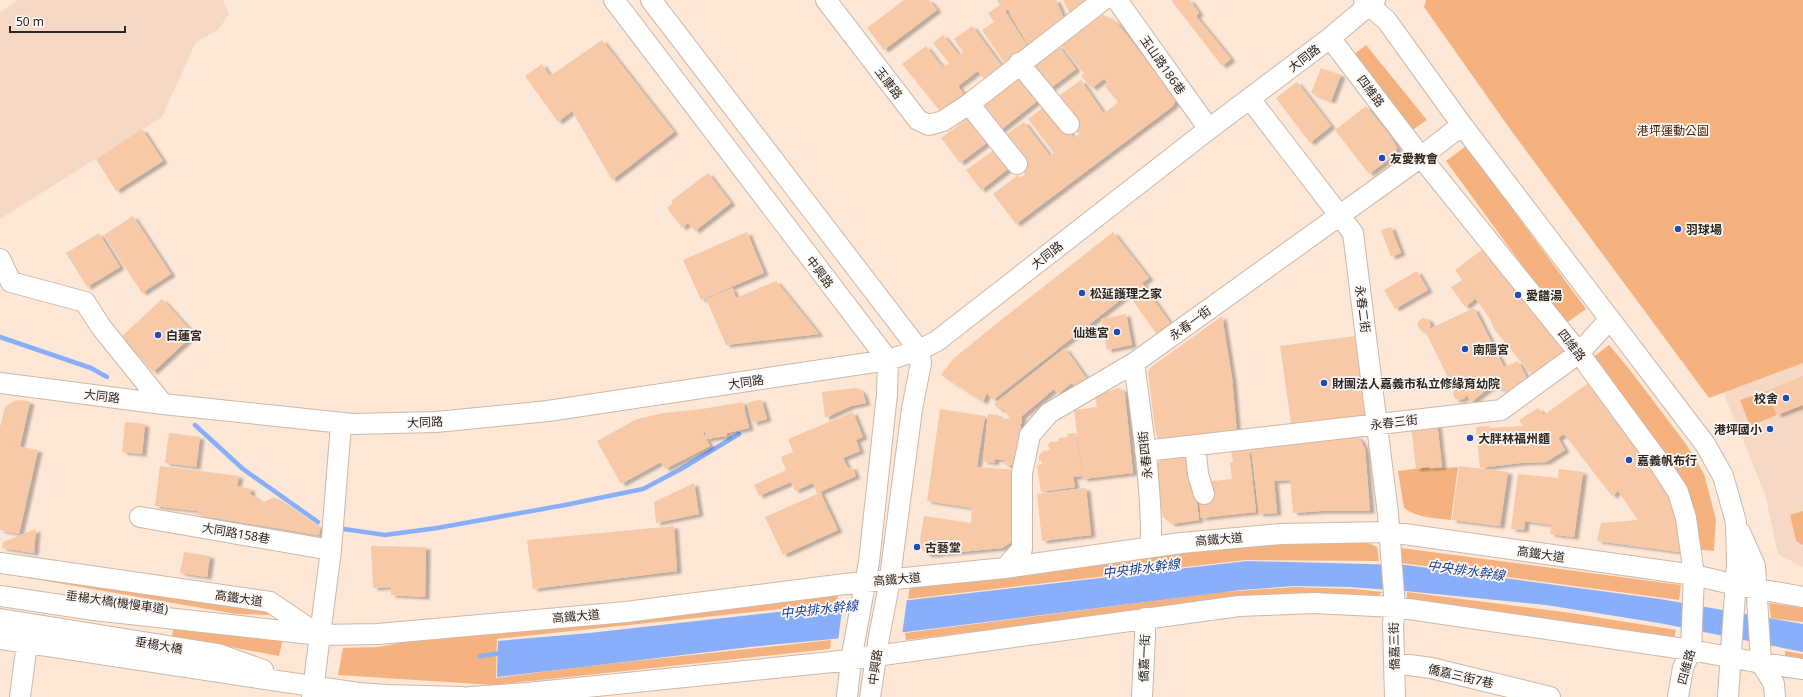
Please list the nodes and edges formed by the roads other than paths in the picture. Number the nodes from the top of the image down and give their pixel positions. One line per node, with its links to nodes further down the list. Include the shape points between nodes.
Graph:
1 (614, 0): 21 (street, 中興路)
2 (651, 0): 19 (street)
3 (826, 0): 10 (street, 玉康路, via 918,120 929,126 943,121)
4 (1103, 0): 8 (street, 玉康路)
5 (1117, 0): 13 (street, 玉山路186巷)
6 (1369, 2): 7 (street, 大同路); 12 (street, via 1387,21)
7 (1330, 38): 9 (street, 大同路); 14 (street, 四維路)
8 (1020, 63): 10 (street, 玉康路); 11 (street)
9 (1250, 99): 13 (street, 大同路); 16 (street, 永春二街)
10 (969, 104): 15 (street)
11 (1069, 124)
12 (1462, 125): 14 (street, 永春一街); 18 (street)
13 (1209, 129): 19 (street, 大同路, via 937,341)
14 (1421, 157): 16 (street, 永春一街); 20 (street, 四維路)
15 (1017, 164)
16 (1339, 216): 22 (street, 永春一街); 26 (street, 永春二街, via 1353,233)
17 (0, 259): 24 (street, via 11,282 85,302 101,328)
18 (1610, 319): 20 (street, 永春三街); 31 (street, via 1705,444 1723,476)
19 (919, 350): 21 (street, 大同路); 38 (street, via 921,363 912,409)
20 (1579, 353): 26 (street, 永春三街, via 1501,410); 39 (street, 四維路, via 1678,492 1686,518)
21 (888, 360): 25 (street, 大同路, via 548,411 436,422); 40 (street, via 887,394)
22 (1134, 363): 28 (street, 永春四街); 37 (street, 永春一街, via 1049,412 1030,435 1022,473 1022,549)
23 (0, 383): 24 (street, 大同路)
24 (164, 404): 25 (street, 大同路)
25 (341, 424): 34 (street)
26 (1378, 424): 27 (street, 永春三街); 32 (street, 永春二街)
27 (1192, 446): 28 (street, 永春三街); 29 (street, via 1196,453 1198,474)
28 (1145, 452): 33 (street, 永春四街, via 1152,529)
29 (1204, 494)
30 (140, 517): 34 (street, 大同路158巷)
31 (1736, 522): 42 (street, via 1738,564); 44 (street, via 1755,566)
32 (1390, 532): 33 (street, 高鐵大道, via 1281,534); 35 (street, 永春二街); 39 (street, 高鐵大道)
33 (1151, 547): 37 (street, 高鐵大道)
34 (331, 550): 51 (street)
35 (1390, 554): 46 (street, 僑嘉三街)
36 (0, 563): 51 (street, 高鐵大道, via 270,602)
37 (1005, 568): 38 (street, 高鐵大道)
38 (889, 582): 40 (street, 高鐵大道); 56 (street, 中興路)
39 (1693, 583): 42 (street, 高鐵大道); 54 (street, 四維路)
40 (865, 585): 51 (street, 高鐵大道, via 626,612 378,634); 55 (street, 中興路)
41 (0, 586): 49 (street, 垂楊大橋(機慢車道))
42 (1735, 594): 44 (street, 高鐵大道); 57 (street)
43 (0, 596): 49 (street, via 94,610)
44 (1757, 596): 45 (street, 高鐵大道); 60 (street)
45 (1803, 597)
46 (1394, 601): 47 (street, via 1239,606); 54 (street); 59 (street, 僑嘉三街)
47 (1145, 618): 56 (street); 68 (street, 僑嘉一街)
48 (0, 619): 58 (street, 垂楊大橋)
49 (232, 621): 51 (street)
50 (0, 628): 58 (street)
51 (320, 635): 62 (street)
52 (0, 639): 53 (street)
53 (27, 643): 62 (street); 63 (street)
54 (1691, 650): 57 (street); 71 (street, 四維路, via 1683,668)
55 (853, 651): 56 (street); 65 (street, via 528,694); 66 (street, 中興路)
56 (876, 656): 67 (street, 中興路)
57 (1732, 657): 60 (street); 72 (street)
58 (219, 662): 62 (street, 垂楊大橋)
59 (1395, 663): 69 (street, 僑嘉三街); 70 (street, 僑嘉三街7巷, via 1431,668)
60 (1761, 663): 61 (street); 73 (street, via 1774,684)
61 (1803, 669)
62 (313, 692): 64 (street)
63 (20, 697)
64 (462, 697)
65 (470, 697)
66 (847, 697)
67 (870, 697)
68 (1142, 697)
69 (1395, 697)
70 (1550, 697)
71 (1678, 697)
72 (1728, 697)
73 (1775, 697)

